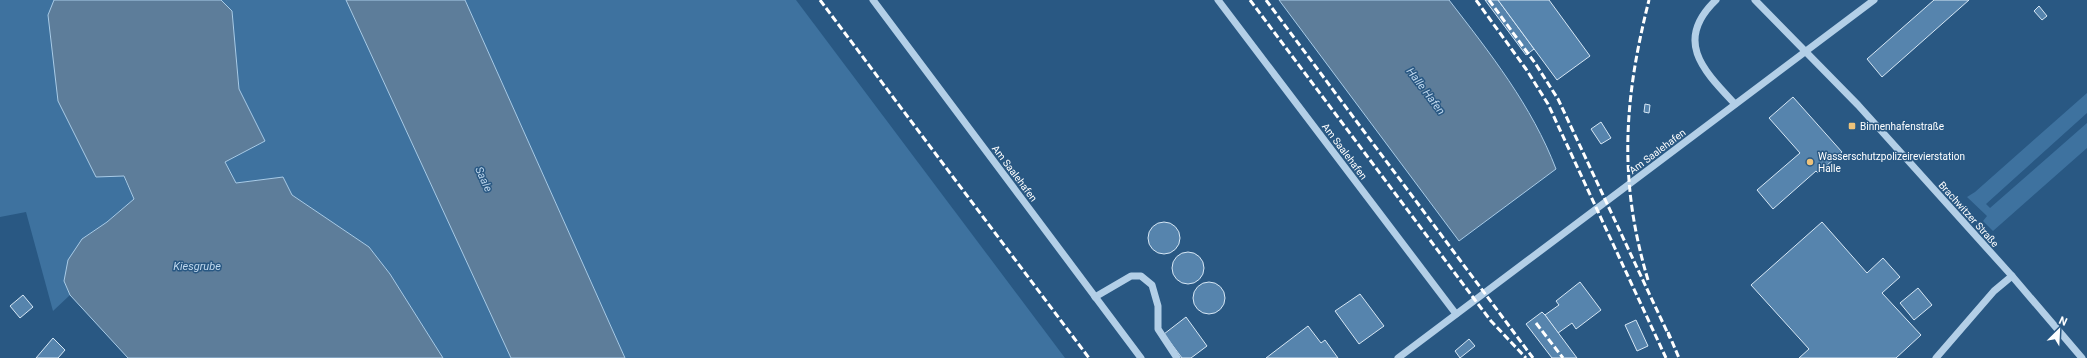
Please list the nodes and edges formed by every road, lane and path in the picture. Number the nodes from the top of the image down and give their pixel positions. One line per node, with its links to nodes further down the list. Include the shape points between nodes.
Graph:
1 (873, 0): 9 (street, Am Saalehafen)
2 (1218, 0): 10 (street, Am Saalehafen)
3 (1716, 0): 7 (street, via 1700,19 1696,31 1697,57 1710,77)
4 (1755, 0): 6 (street, Brachwitzer Straße)
5 (1874, 0): 6 (street)
6 (1805, 52): 7 (street); 8 (street, Brachwitzer Straße, via 1858,105)
7 (1735, 104): 10 (street, Am Saalehafen)
8 (2012, 276): 14 (street, via 1994,291); 15 (street, Brachwitzer Straße)
9 (1095, 298): 11 (street, Am Saalehafen); 12 (street, via 1131,276 1141,276 1152,285 1158,306 1158,329)
10 (1456, 314): 13 (street, Am Saalehafen)
11 (1141, 358)
12 (1177, 358)
13 (1398, 358)
14 (1936, 358)
15 (2082, 358)

